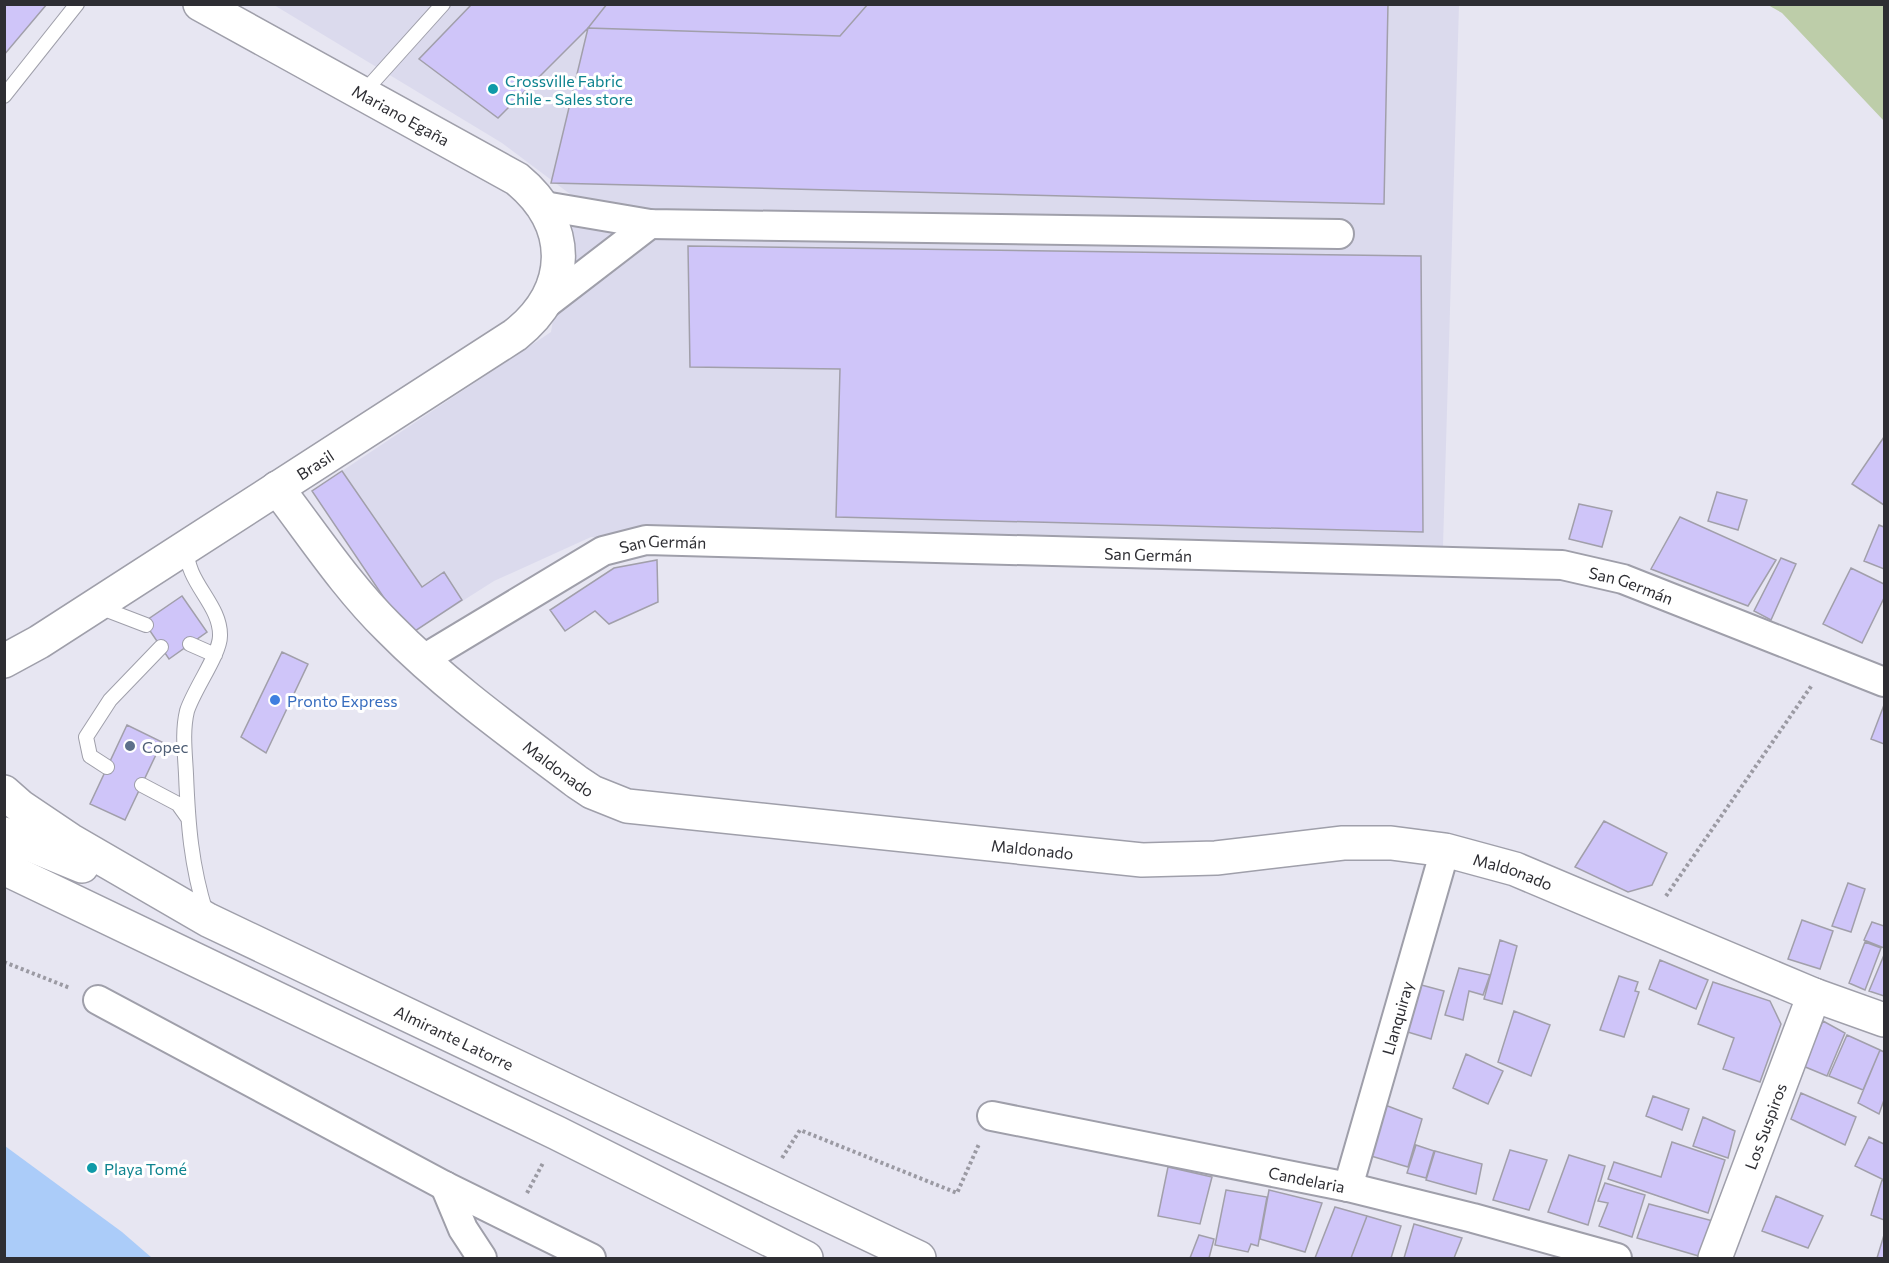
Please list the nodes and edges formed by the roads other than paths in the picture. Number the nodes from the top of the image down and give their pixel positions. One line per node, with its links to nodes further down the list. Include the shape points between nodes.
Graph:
1 (76, 4): 5 (lane)
2 (200, 4): 4 (main road, Mariano Egaña)
3 (443, 4): 4 (lane)
4 (363, 93): 6 (main road, Mariano Egaña, via 517,179)
5 (4, 96)
6 (544, 206): 7 (street); 9 (main road, Mariano Egaña, via 558,242)
7 (650, 224): 8 (street); 10 (street)
8 (1340, 234)
9 (559, 261): 10 (main road, Brasil)
10 (546, 304): 11 (main road, Brasil, via 515,335)
11 (277, 488): 12 (main road, Brasil); 19 (main road, Maldonado, via 359,595)
12 (187, 546): 13 (main road, Brasil); 18 (lane, via 191,572 219,625)
13 (94, 606): 14 (lane); 15 (main road, Brasil)
14 (146, 625)
15 (39, 642): 20 (main road); 21 (main road, via 22,656)
16 (190, 644): 18 (lane)
17 (161, 647): 23 (lane, via 110,700 86,737 90,756)
18 (214, 655): 26 (lane, via 192,696 184,728)
19 (422, 660): 22 (street, San Germán, via 594,556 622,544 646,540 1562,565 1623,579); 28 (main road, Maldonado, via 584,787 607,800 647,810 1142,860 1216,858 1367,842)
20 (4, 661)
21 (4, 680)
22 (1884, 682)
23 (107, 767)
24 (142, 785): 26 (lane, via 178,804)
25 (4, 792): 30 (main road, Almirante Latorre, via 70,840)
26 (188, 818): 30 (lane, via 194,875)
27 (4, 834): 30 (main road)
28 (1445, 850): 31 (main road, Maldonado, via 1515,869); 36 (street, Llanquiray)
29 (6, 870): 39 (main road, via 557,1132)
30 (208, 920): 40 (main road, Almirante Latorre)
31 (1814, 995): 33 (main road, Maldonado); 42 (main road, Los Suspiros)
32 (98, 1000): 35 (street)
33 (1884, 1020)
34 (988, 1125): 36 (street, Candelaria, via 1252,1166)
35 (445, 1186): 37 (street, via 463,1229); 38 (street)
36 (1348, 1188): 41 (street, Candelaria)
37 (482, 1258)
38 (591, 1258)
39 (806, 1258)
40 (919, 1258)
41 (1617, 1258)
42 (1715, 1258)

